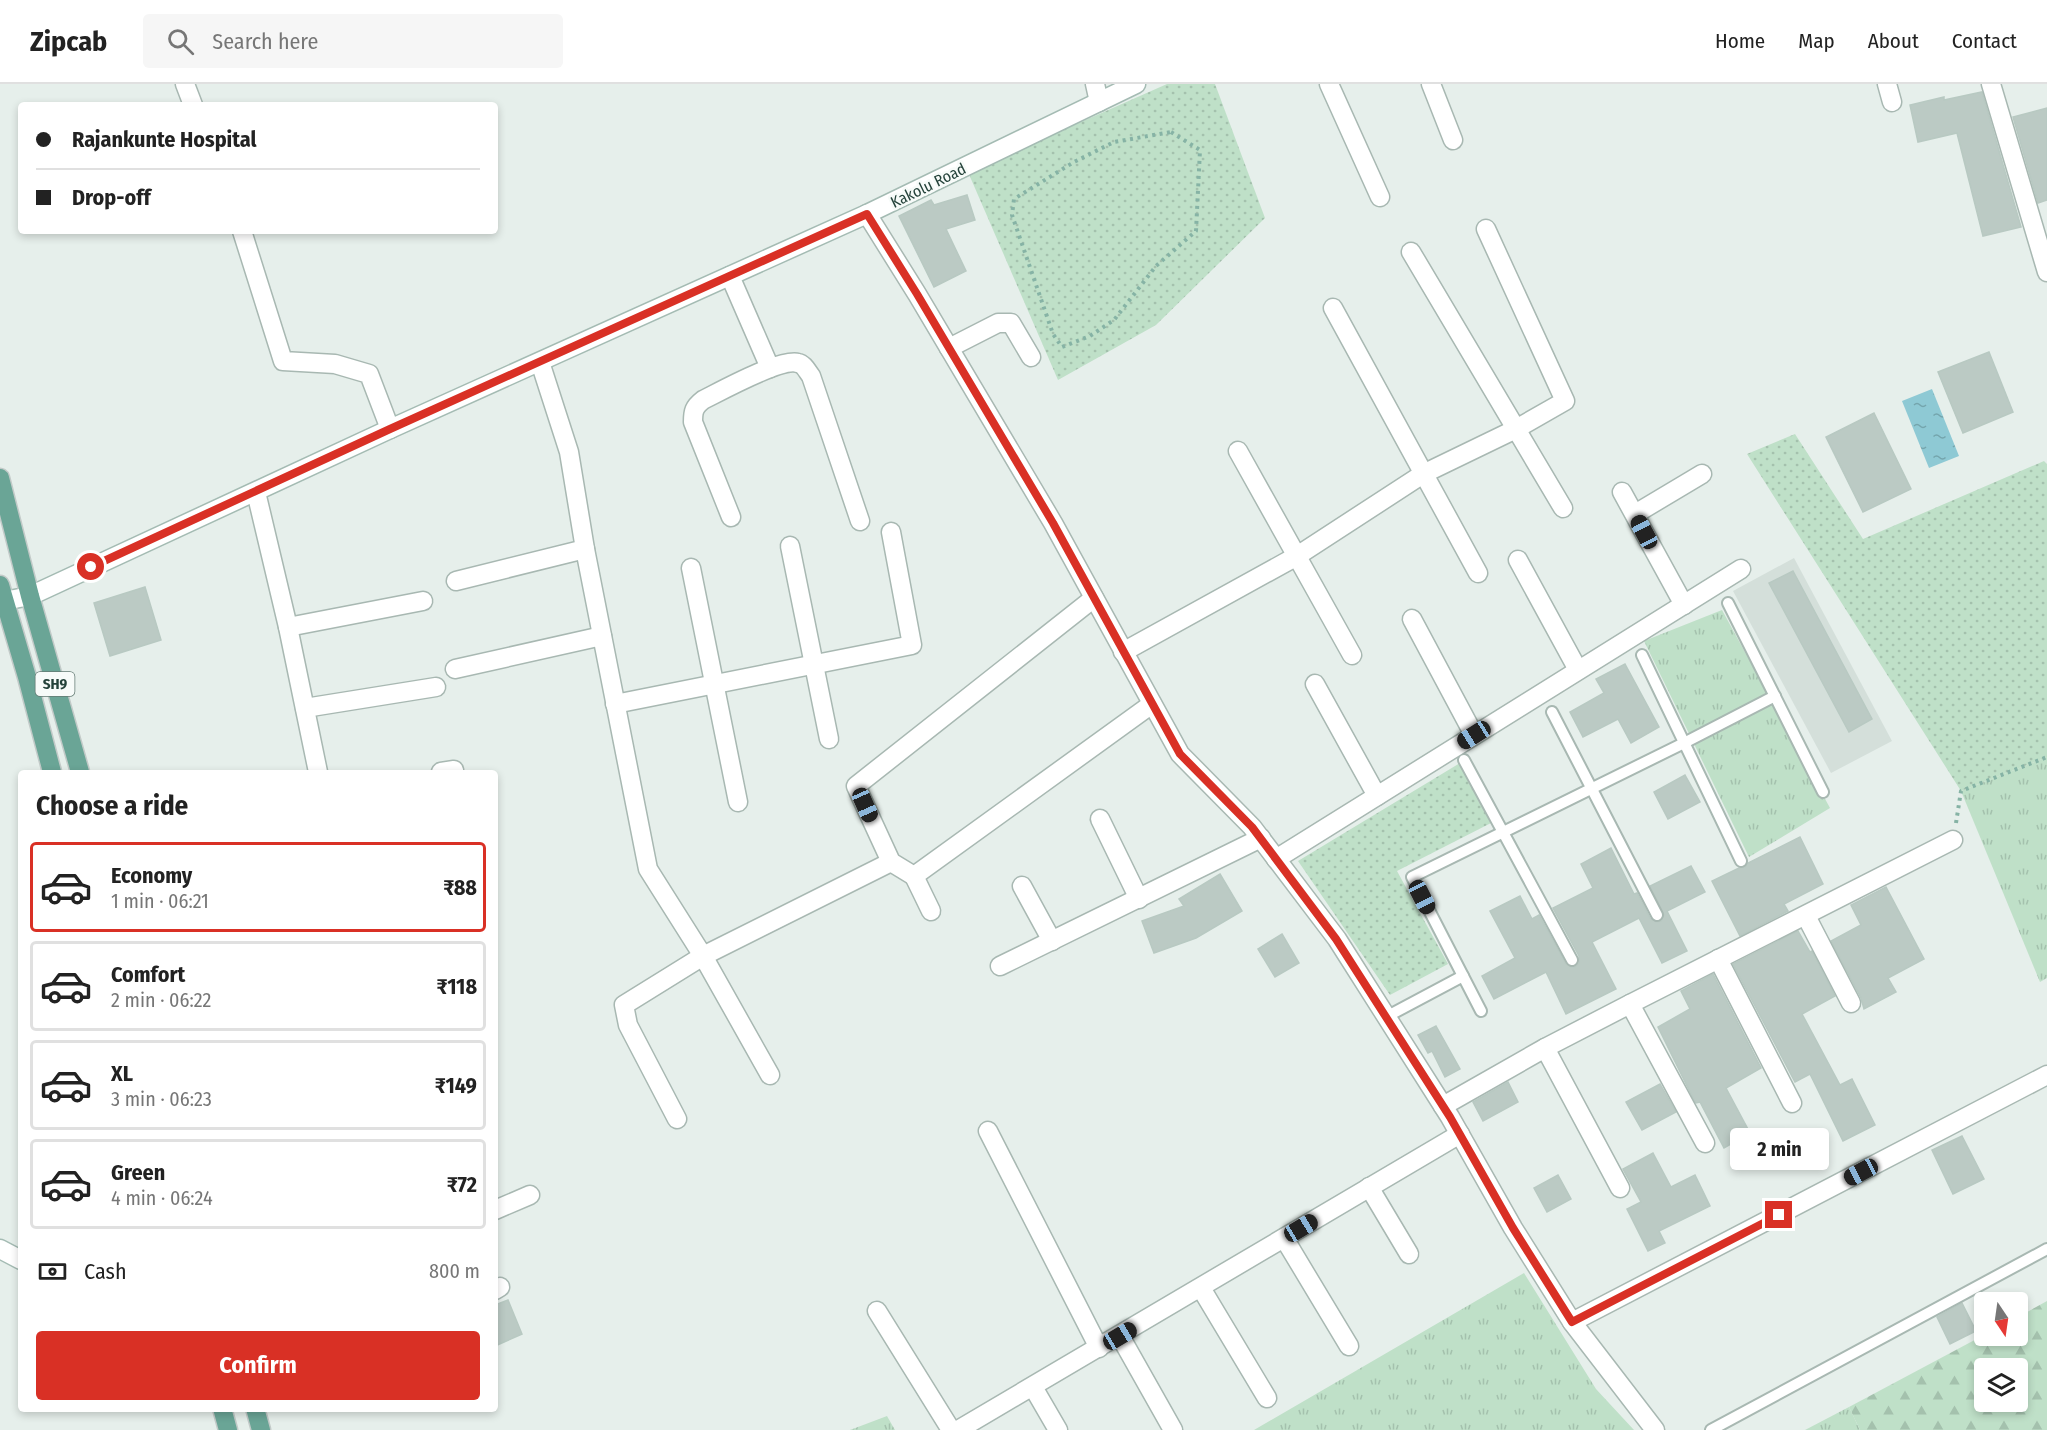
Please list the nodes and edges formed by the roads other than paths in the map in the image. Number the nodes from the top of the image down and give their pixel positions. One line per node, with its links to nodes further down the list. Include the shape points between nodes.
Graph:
1 (185, 84): 8 (street)
2 (1095, 84): 9 (street)
3 (1136, 84): 9 (street, Kakolu Road)
4 (1329, 84): 12 (street)
5 (1431, 84): 11 (street)
6 (1887, 84): 10 (street)
7 (1991, 84): 15 (street)
8 (192, 102)
9 (1099, 102): 13 (street, Kakolu Road)
10 (1892, 102)
11 (1453, 140)
12 (1380, 197)
13 (867, 214): 19 (street, Kakolu Road); 21 (street)
14 (1486, 229): 26 (street, via 1565,401)
15 (2041, 229): 18 (street)
16 (243, 234): 25 (street, via 284,362 334,364 369,374)
17 (1411, 252): 26 (street)
18 (2047, 272)
19 (730, 276): 23 (street, Kakolu Road); 24 (street)
20 (1333, 308): 28 (street)
21 (949, 348): 22 (street, via 998,323 1011,324); 48 (street)
22 (1031, 357)
23 (540, 362): 25 (street, Kakolu Road); 39 (street, via 569,452)
24 (770, 368): 35 (street, via 704,400 693,412 693,422); 36 (street, via 799,363 806,368)
25 (390, 429): 31 (street, Kakolu Road)
26 (1516, 429): 28 (street); 33 (street)
27 (1238, 451): 40 (street)
28 (1423, 474): 40 (street); 44 (street)
29 (1702, 474): 34 (street)
30 (0, 478): 47 (main road, SH9)
31 (256, 492): 47 (street, Kakolu Road); 53 (street)
32 (1622, 492): 34 (street)
33 (1563, 508)
34 (1635, 514): 51 (street)
35 (731, 517)
36 (860, 521)
37 (891, 532): 58 (street, via 912,645)
38 (790, 546): 58 (street)
39 (585, 549): 45 (street); 54 (street)
40 (1297, 556): 55 (street); 56 (street)
41 (1518, 560): 60 (street)
42 (691, 568): 61 (street)
43 (1741, 568): 51 (street)
44 (1478, 573)
45 (456, 581)
46 (2, 593): 47 (street, Kakolu Road); 73 (main road, SH9)
47 (30, 596): 74 (main road, SH9)
48 (1094, 598): 55 (street); 86 (street, via 856,786)
49 (423, 601): 53 (street)
50 (1728, 603): 64 (lane)
51 (1684, 605): 60 (street)
52 (1412, 619): 69 (street)
53 (288, 627): 67 (street)
54 (602, 636): 59 (street); 65 (street)
55 (1123, 652): 66 (street)
56 (1352, 655)
57 (1642, 655): 71 (lane)
58 (813, 664): 61 (street); 70 (street)
59 (455, 669)
60 (1578, 670): 69 (street)
61 (715, 684): 65 (street); 79 (street)
62 (1315, 684): 78 (street)
63 (436, 687): 67 (street)
64 (1775, 696): 71 (lane); 77 (lane)
65 (615, 704): 94 (street, via 648,869)
66 (1152, 704): 82 (street, via 1180,754); 87 (street)
67 (305, 708): 75 (street)
68 (1552, 712): 76 (lane)
69 (1474, 735): 78 (street)
70 (829, 739)
71 (1684, 743): 76 (lane); 85 (lane)
72 (1464, 760): 81 (lane)
73 (51, 770)
74 (79, 770)
75 (318, 770)
76 (1592, 789): 81 (lane); 91 (lane)
77 (1823, 792)
78 (1377, 796): 84 (street)
79 (738, 802)
80 (1100, 819): 89 (street)
81 (1503, 832): 96 (lane); 98 (lane, via 1412,877)
82 (1261, 838): 84 (street); 89 (street)
83 (1953, 840): 92 (street)
84 (1276, 859): 102 (street, via 1336,939)
85 (1741, 861)
86 (891, 862): 87 (street); 94 (street)
87 (914, 876): 90 (street)
88 (1022, 886): 93 (street)
89 (1138, 898): 93 (street)
90 (931, 910)
91 (1657, 915)
92 (1806, 916): 95 (street); 99 (street)
93 (1052, 941): 97 (street)
94 (703, 956): 104 (street); 108 (street, via 624,1005 628,1025)
95 (1718, 959): 100 (street); 106 (street)
96 (1572, 960)
97 (1000, 966)
98 (1462, 976): 101 (lane); 102 (lane)
99 (1851, 1003)
100 (1630, 1004): 103 (street); 111 (street)
101 (1481, 1011)
102 (1386, 1017): 107 (street)
103 (1545, 1048): 107 (street); 113 (street)
104 (770, 1075)
105 (2047, 1075): 125 (street)
106 (1792, 1103)
107 (1443, 1106): 110 (street)
108 (677, 1119)
109 (988, 1131): 128 (street)
110 (1460, 1134): 112 (street); 125 (street)
111 (1706, 1143)
112 (1369, 1187): 116 (street); 121 (street)
113 (1620, 1188)
114 (530, 1196): 115 (street)
115 (498, 1209)
116 (1284, 1238): 123 (street); 127 (street)
117 (0, 1242): 119 (street)
118 (0, 1249): 122 (street)
119 (18, 1249)
120 (2047, 1249): 140 (lane)
121 (1409, 1254)
122 (18, 1258)
123 (1201, 1288): 126 (street); 130 (street)
124 (877, 1311): 135 (street)
125 (1572, 1322): 139 (street)
126 (1120, 1336): 128 (street); 138 (street)
127 (1349, 1346)
128 (1100, 1348): 129 (street)
129 (1033, 1387): 136 (street); 137 (street)
130 (1267, 1398)
131 (223, 1412): 133 (main road)
132 (256, 1412): 134 (main road)
133 (228, 1430)
134 (261, 1430)
135 (951, 1430)
136 (958, 1430)
137 (1058, 1430)
138 (1173, 1430)
139 (1655, 1430)
140 (1711, 1430)

